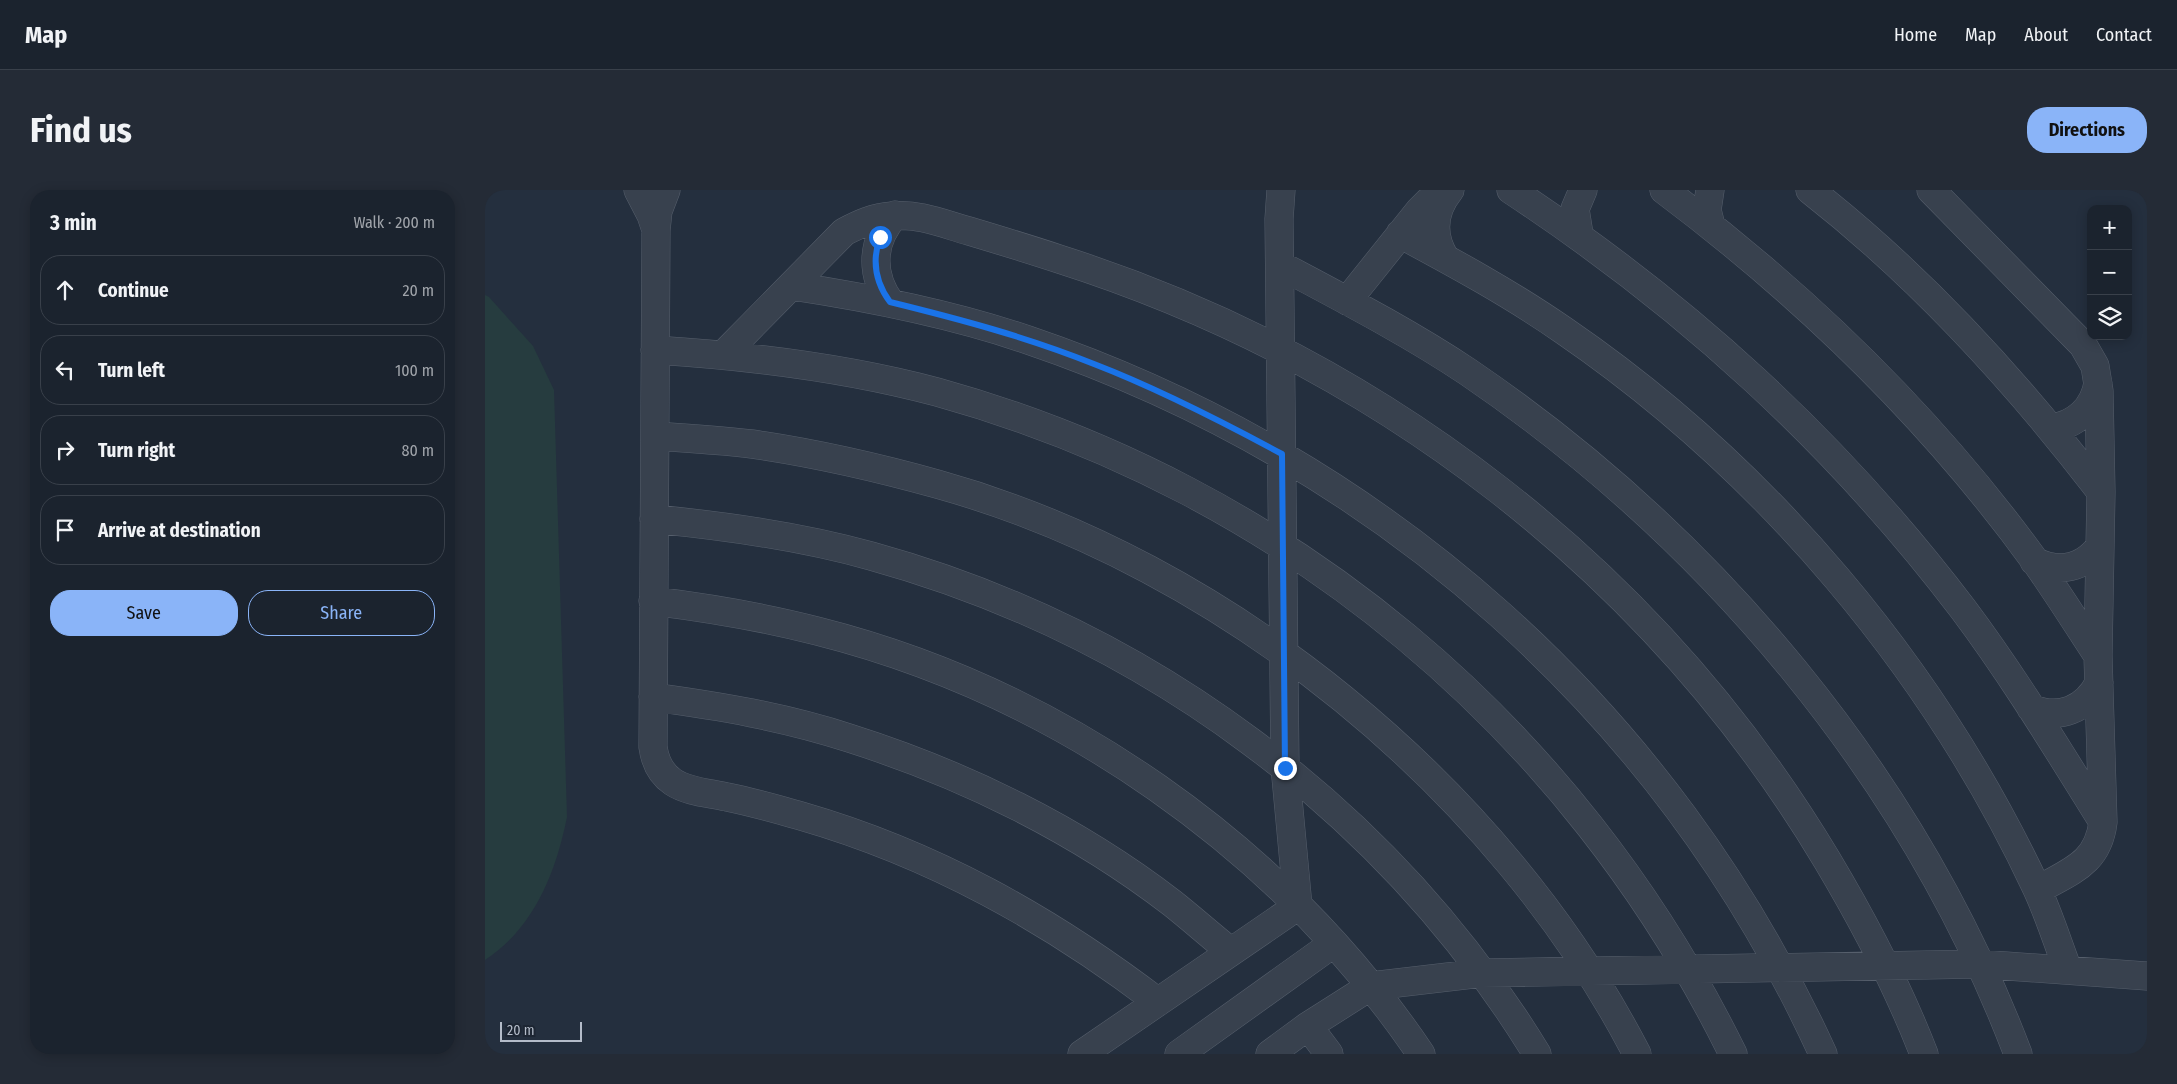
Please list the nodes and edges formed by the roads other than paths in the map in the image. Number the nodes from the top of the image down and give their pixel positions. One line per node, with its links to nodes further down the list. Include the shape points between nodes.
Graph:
1 (638, 190): 14 (lane)
2 (666, 190): 14 (lane, via 658,211)
3 (1449, 190): 15 (lane, via 1428,202); 17 (lane, via 1440,204 1435,222 1437,241)
4 (1511, 190): 16 (lane)
5 (1583, 190): 16 (lane, via 1575,209)
6 (1664, 190): 13 (lane)
7 (1710, 190): 13 (lane, via 1707,210)
8 (1809, 190): 11 (lane)
9 (1931, 190): 25 (lane, via 2083,344 2091,355)
10 (1279, 193): 18 (lane)
11 (1832, 199): 26 (lane, via 1948,314)
12 (895, 215): 19 (lane, via 860,223 844,232); 21 (lane, via 880,237 875,254 877,280); 23 (lane, via 931,220 1103,273 1180,302)
13 (1711, 226): 33 (lane, via 1813,312 1892,391 1966,474)
14 (656, 230): 22 (lane)
15 (1400, 234): 17 (lane); 20 (lane)
16 (1579, 234): 39 (lane, via 1701,330 1758,381 1867,491 1964,611)
17 (1445, 258): 42 (lane, via 1563,330 1637,385 1707,444 1772,507 1834,574 1891,646 1943,721 1990,799)
18 (1280, 266): 20 (lane); 23 (lane)
19 (792, 286): 21 (lane); 24 (lane)
20 (1347, 301): 46 (lane, via 1467,372 1554,434 1636,503 1713,578 1785,658 1850,743 1909,832)
21 (890, 302): 28 (lane, via 1026,340 1093,363 1166,394)
22 (655, 350): 24 (lane); 27 (lane)
23 (1281, 350): 28 (lane); 47 (lane, via 1400,418 1468,465 1595,571 1653,630 1759,757 1848,896)
24 (725, 354): 31 (lane, via 802,363 869,376 1001,412 1128,462 1189,491)
25 (2099, 378): 26 (lane, via 2094,398 2082,415 2065,426); 29 (lane)
26 (2051, 428): 29 (lane)
27 (655, 436): 30 (lane); 35 (lane, via 751,444 846,461 939,484 1012,510 1119,555 1204,601)
28 (1282, 454): 31 (lane); 48 (lane, via 1344,493 1458,577 1562,672 1616,730 1698,834)
29 (2101, 492): 32 (lane)
30 (654, 519): 34 (lane); 40 (lane, via 817,542 976,590 1060,626 1125,660 1219,718)
31 (1283, 546): 35 (lane); 49 (lane, via 1363,601 1416,644 1515,737 1603,841 1643,896)
32 (2100, 546): 33 (lane, via 2087,559 2071,567 2052,568); 36 (lane)
33 (2034, 561): 36 (lane)
34 (653, 602): 38 (lane); 43 (lane, via 718,610 819,631 925,665 977,686 1076,737 1155,787 1215,831)
35 (1284, 654): 40 (lane); 50 (lane, via 1355,708 1420,766 1481,830 1537,898)
36 (2098, 656): 37 (lane)
37 (2099, 683): 39 (lane, via 2091,697 2071,711 2055,714); 41 (lane)
38 (653, 697): 45 (lane, via 730,708 848,737 962,780 1070,835 1114,863 1171,902); 55 (lane, via 654,756 672,782 833,825 933,864 997,895 1059,931)
39 (2031, 708): 41 (lane)
40 (1285, 768): 43 (lane); 52 (lane, via 1347,821 1386,860)
41 (2103, 822): 42 (lane, via 2101,836 2089,860)
42 (2038, 890): 51 (lane)
43 (1298, 906): 44 (lane); 45 (lane)
44 (1334, 944): 54 (lane); 58 (lane)
45 (1230, 951): 55 (lane)
46 (1979, 964): 47 (lane); 51 (lane); 67 (lane)
47 (1885, 966): 48 (lane); 66 (lane)
48 (1780, 968): 49 (lane); 65 (lane)
49 (1688, 969): 50 (lane); 64 (lane)
50 (1588, 970): 52 (lane); 63 (lane)
51 (2068, 970): 53 (lane)
52 (1483, 973): 54 (lane); 62 (lane)
53 (2145, 975)
54 (1371, 986): 56 (lane); 61 (lane)
55 (1158, 1002): 57 (lane)
56 (1308, 1026): 59 (lane); 60 (lane)
57 (1082, 1054)
58 (1179, 1054)
59 (1270, 1054)
60 (1329, 1054)
61 (1421, 1054)
62 (1537, 1054)
63 (1637, 1054)
64 (1733, 1054)
65 (1823, 1054)
66 (1924, 1054)
67 (2018, 1054)

